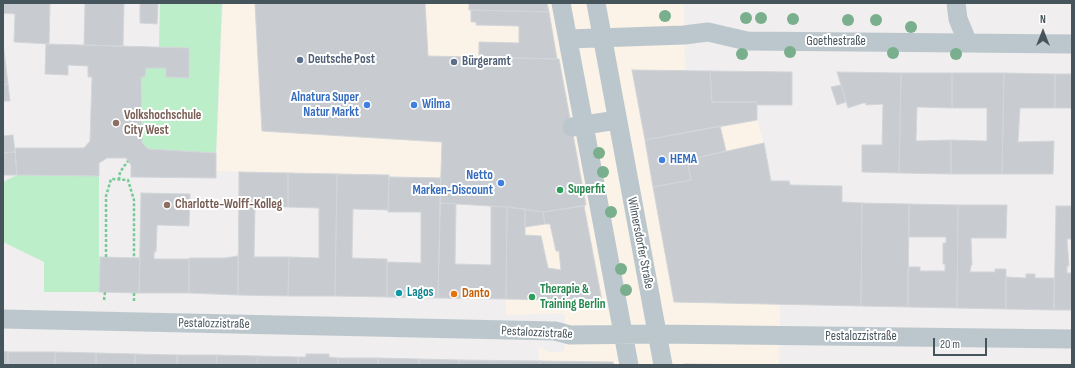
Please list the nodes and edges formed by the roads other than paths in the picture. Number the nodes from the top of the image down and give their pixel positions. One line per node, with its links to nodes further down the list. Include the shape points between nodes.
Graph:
1 (561, 3): 4 (street)
2 (596, 3): 5 (street, Wilmersdorfer Straße)
3 (956, 3): 6 (street, via 958,19)
4 (568, 39): 5 (street); 9 (street)
5 (602, 39): 6 (street, Goethestraße, via 708,32 747,41); 8 (street, Wilmersdorfer Straße)
6 (968, 43): 7 (street, Goethestraße)
7 (1072, 44)
8 (617, 120): 9 (street); 12 (street, Wilmersdorfer Straße)
9 (577, 127): 11 (street)
10 (3, 319): 11 (street, Pestalozzistraße, via 555,331 570,335)
11 (623, 334): 12 (street, Pestalozzistraße); 14 (street)
12 (657, 334): 13 (street, Pestalozzistraße); 15 (street, Wilmersdorfer Straße)
13 (1072, 339)
14 (628, 365)
15 (663, 365)

